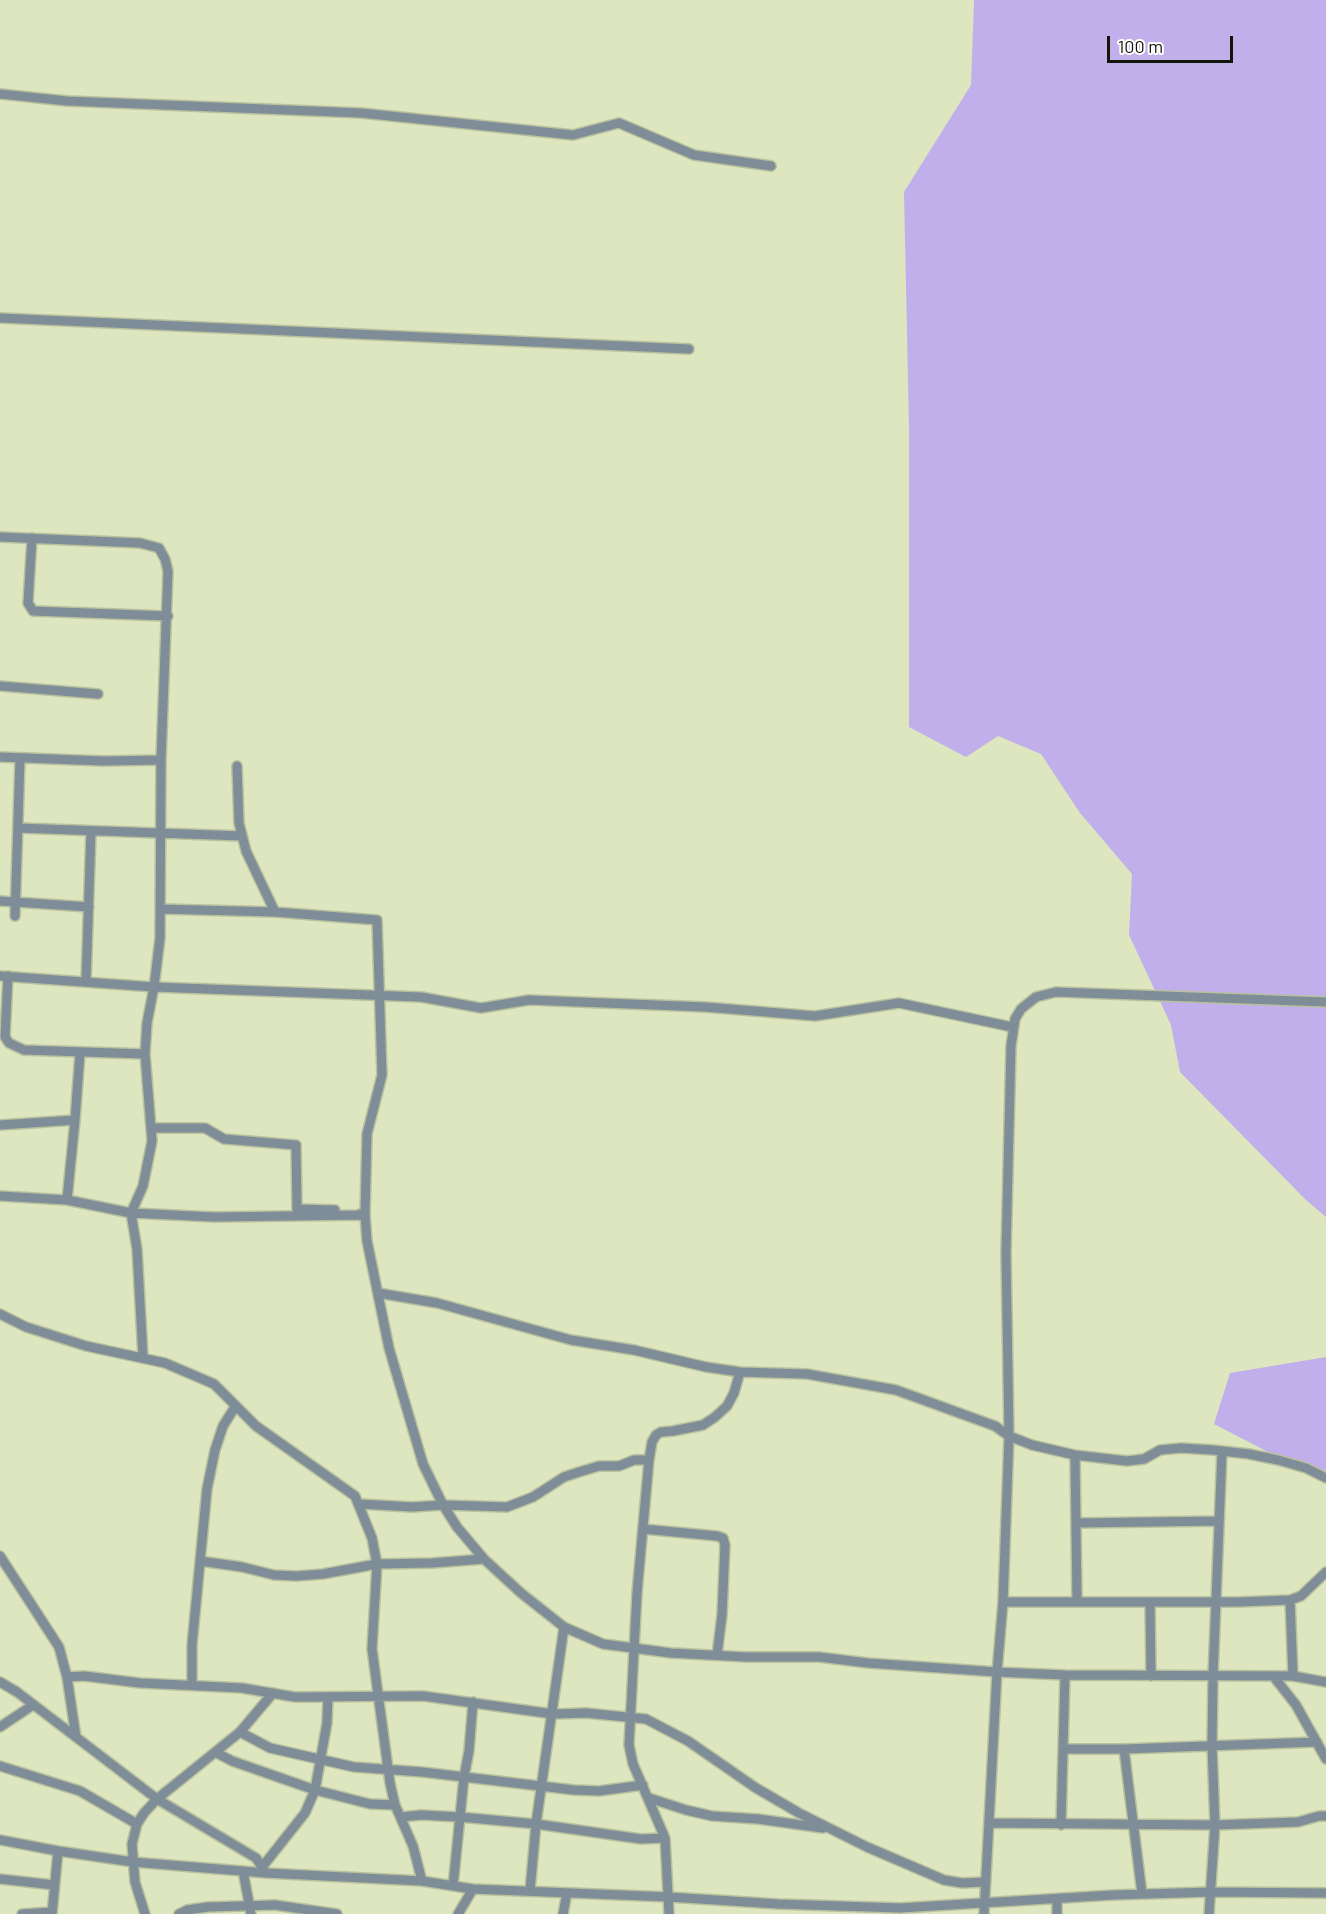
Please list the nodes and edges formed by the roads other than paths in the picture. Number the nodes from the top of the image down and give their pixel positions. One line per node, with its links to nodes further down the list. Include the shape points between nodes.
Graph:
1 (0, 94): 2 (street, via 362,113 573,135 619,123 694,155)
2 (771, 166)
3 (0, 318): 4 (street)
4 (689, 349)
5 (0, 537): 6 (street)
6 (32, 538): 7 (street, via 140,543 159,548 168,571); 7 (street, via 28,603 33,611)
7 (168, 616): 12 (street)
8 (0, 686): 9 (street)
9 (98, 694)
10 (0, 757): 11 (street)
11 (21, 759): 12 (street); 14 (street)
12 (161, 760): 16 (street)
13 (237, 766): 17 (street)
14 (18, 828): 15 (street); 19 (street)
15 (91, 831): 16 (street); 20 (street)
16 (160, 834): 17 (street); 21 (street)
17 (242, 836): 22 (street)
18 (0, 901): 19 (street)
19 (16, 902): 20 (street); 23 (street)
20 (89, 907): 25 (street)
21 (160, 909): 22 (street); 26 (street)
22 (275, 912): 27 (street, via 377,920)
23 (15, 916)
24 (4, 976): 25 (street); 30 (street, via 5,1037 9,1043 24,1050)
25 (86, 982): 26 (street)
26 (154, 987): 27 (street); 31 (street)
27 (379, 995): 29 (street, via 421,997 481,1008 529,1000 815,1016 899,1003); 38 (street, via 382,1075 367,1134)
28 (1326, 1002): 29 (street, via 1056,992 1027,1003)
29 (1012, 1027): 44 (street, via 1006,1253)
30 (80, 1053): 31 (street); 32 (street)
31 (145, 1054): 34 (street)
32 (75, 1120): 33 (street); 36 (street)
33 (0, 1125)
34 (152, 1128): 37 (street, via 149,1165); 38 (street, via 205,1128 224,1139 296,1145 297,1209 349,1210)
35 (0, 1196): 36 (street)
36 (67, 1200): 37 (street)
37 (131, 1213): 38 (street, via 234,1217); 41 (street, via 137,1249)
38 (365, 1215): 39 (street)
39 (378, 1293): 42 (street, via 437,1303 571,1340); 50 (street, via 389,1348 423,1464)
40 (0, 1314): 41 (street, via 26,1327 86,1346)
41 (143, 1358): 43 (street, via 214,1384)
42 (741, 1372): 44 (street, via 807,1374 896,1390 995,1426); 47 (street, via 727,1406 703,1425 656,1435)
43 (235, 1407): 49 (street, via 355,1496); 56 (street, via 215,1450)
44 (1009, 1436): 46 (street); 61 (street)
45 (1222, 1451): 46 (street, via 1160,1450 1127,1461); 48 (street, via 1278,1460); 51 (street)
46 (1075, 1455): 52 (street)
47 (649, 1460): 50 (street, via 579,1472 507,1507); 53 (street)
48 (1326, 1478)
49 (360, 1504): 50 (street); 57 (street)
50 (443, 1506): 55 (street)
51 (1219, 1521): 52 (street); 63 (street)
52 (1076, 1522): 60 (street)
53 (643, 1529): 65 (street); 66 (street, via 723,1538)
54 (0, 1556): 72 (street, via 59,1647)
55 (484, 1558): 57 (street); 64 (street)
56 (200, 1561): 57 (street, via 296,1576); 76 (street)
57 (376, 1564): 79 (street, via 372,1649)
58 (1326, 1572): 59 (street, via 1301,1596)
59 (1290, 1600): 63 (street); 71 (street)
60 (1077, 1601): 61 (street); 62 (street)
61 (1003, 1602): 67 (street)
62 (1150, 1602): 63 (street); 69 (street)
63 (1217, 1602): 70 (street)
64 (564, 1627): 65 (street, via 603,1644); 82 (street)
65 (634, 1650): 66 (street); 83 (street)
66 (717, 1655): 67 (street, via 819,1657)
67 (997, 1671): 68 (street); 108 (street)
68 (1065, 1675): 69 (street); 89 (street)
69 (1151, 1676): 70 (street)
70 (1213, 1676): 73 (street); 88 (street)
71 (1293, 1676): 73 (street); 75 (street)
72 (67, 1677): 76 (street); 86 (street)
73 (1274, 1677): 87 (street)
74 (0, 1682): 81 (street)
75 (1326, 1682)
76 (192, 1684): 77 (street)
77 (273, 1694): 78 (street); 85 (street)
78 (328, 1697): 79 (street); 92 (street)
79 (379, 1698): 80 (street, via 423,1696); 95 (street)
80 (472, 1702): 82 (street); 96 (street)
81 (33, 1705): 84 (street); 86 (street)
82 (553, 1714): 83 (street); 98 (street)
83 (630, 1717): 97 (street, via 629,1745); 112 (street, via 646,1719 688,1741 756,1788)
84 (0, 1728)
85 (240, 1732): 91 (street); 92 (street, via 270,1748)
86 (76, 1737): 101 (street)
87 (1317, 1742): 88 (street); 93 (street)
88 (1212, 1746): 90 (street); 111 (street)
89 (1062, 1749): 90 (street); 110 (street)
90 (1124, 1749): 109 (street)
91 (215, 1752): 99 (street); 101 (street)
92 (320, 1759): 95 (street); 99 (street)
93 (1326, 1759)
94 (0, 1766): 106 (street, via 80,1791)
95 (389, 1771): 96 (street); 102 (street)
96 (464, 1777): 98 (street); 105 (street)
97 (643, 1785): 98 (street, via 599,1791); 100 (street)
98 (542, 1788): 107 (street)
99 (315, 1790): 102 (street, via 370,1804); 117 (street, via 305,1813)
100 (649, 1798): 112 (street, via 712,1816); 113 (street)
101 (157, 1799): 106 (street); 117 (street, via 256,1858)
102 (395, 1805): 104 (street)
103 (1326, 1816): 111 (street, via 1298,1822)
104 (401, 1817): 105 (street); 120 (street)
105 (460, 1817): 107 (street); 123 (street)
106 (137, 1824): 116 (street)
107 (537, 1824): 113 (street, via 641,1839); 125 (street)
108 (990, 1824): 110 (street); 121 (street)
109 (1135, 1824): 110 (street); 111 (street); 129 (street)
110 (1061, 1825)
111 (1215, 1825): 126 (street)
112 (831, 1829): 121 (street, via 931,1876 962,1883)
113 (665, 1838): 130 (street)
114 (0, 1840): 115 (street)
115 (58, 1851): 116 (street); 122 (street)
116 (133, 1862): 118 (street); 137 (street)
117 (264, 1869): 118 (street); 120 (street)
118 (243, 1871): 134 (street)
119 (0, 1879): 122 (street)
120 (422, 1881): 123 (street)
121 (986, 1882): 132 (street)
122 (54, 1884): 135 (street)
123 (453, 1886): 124 (street)
124 (473, 1889): 125 (street); 140 (street)
125 (530, 1891): 127 (street)
126 (1211, 1892): 128 (street); 129 (street); 145 (street)
127 (567, 1893): 130 (street); 141 (street)
128 (1326, 1893)
129 (1142, 1894): 131 (street)
130 (669, 1897): 133 (street); 142 (street)
131 (1057, 1899): 132 (street); 144 (street)
132 (985, 1903): 133 (street); 143 (street)
133 (777, 1909)
134 (255, 1910): 138 (street, via 208,1907); 139 (street, via 275,1905)
135 (51, 1913): 136 (street)
136 (22, 1914)
137 (145, 1914)
138 (178, 1914)
139 (337, 1914)
140 (458, 1914)
141 (563, 1914)
142 (669, 1914)
143 (984, 1914)
144 (1058, 1914)
145 (1209, 1914)

